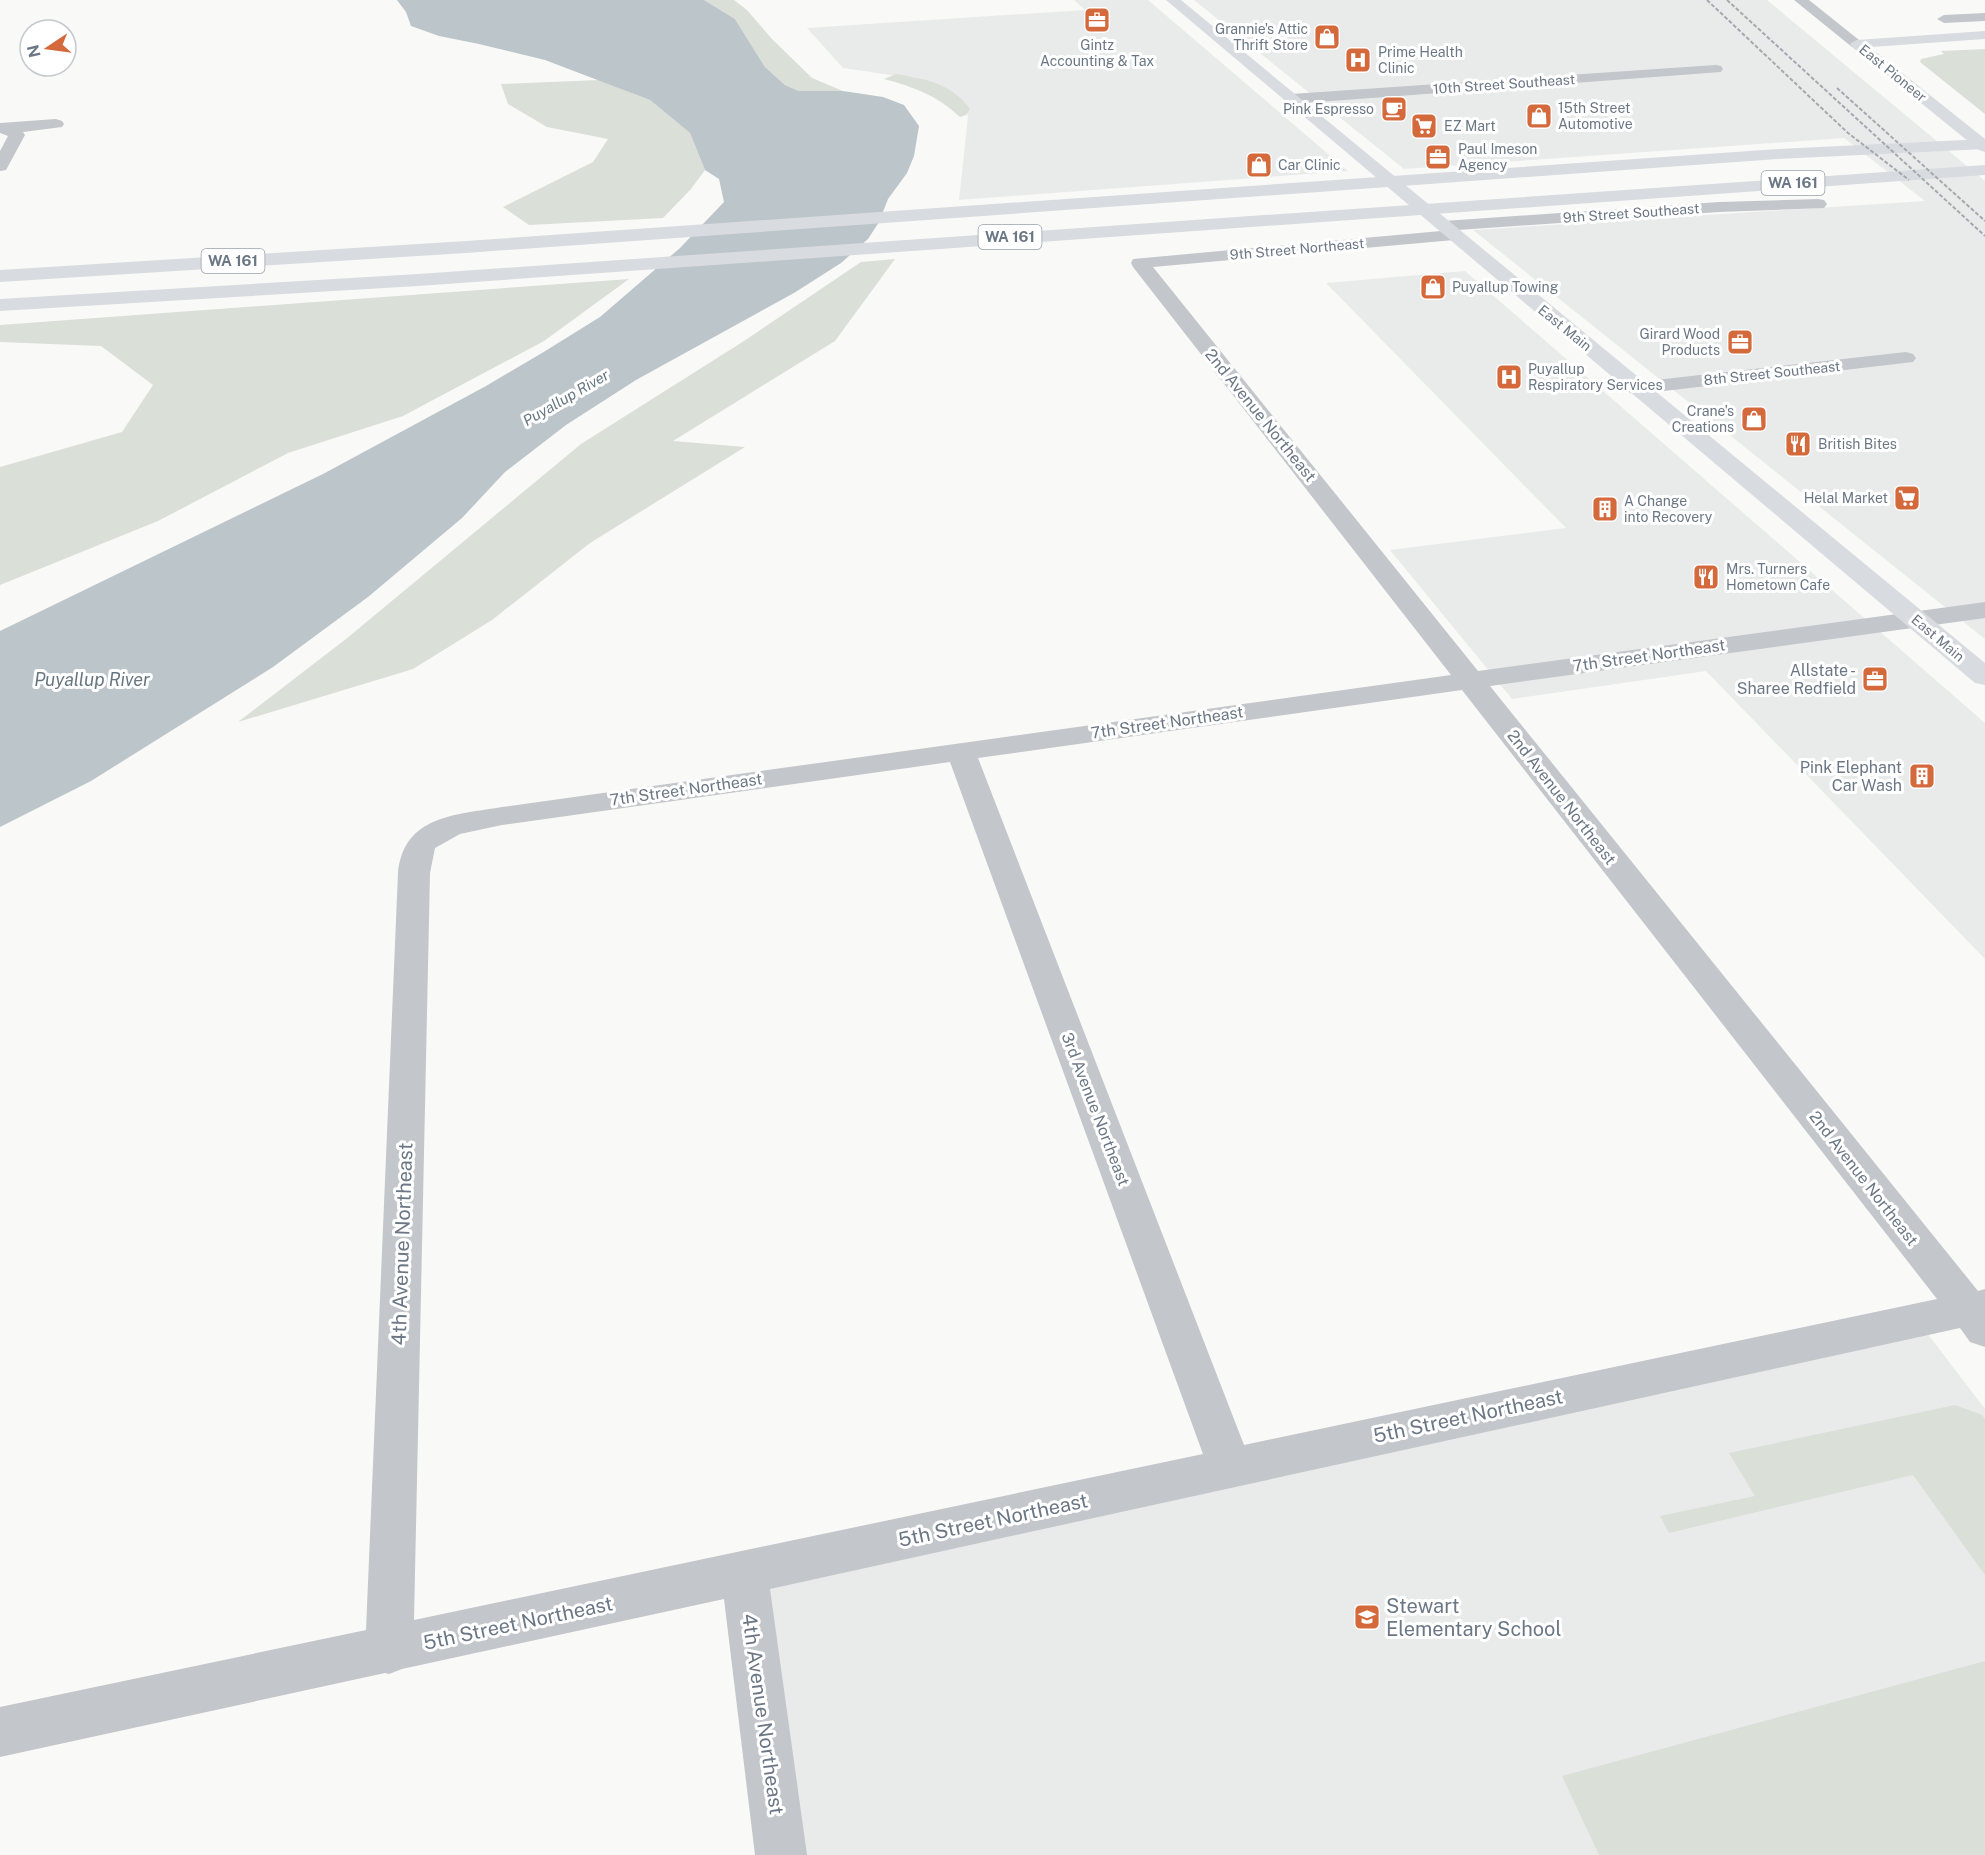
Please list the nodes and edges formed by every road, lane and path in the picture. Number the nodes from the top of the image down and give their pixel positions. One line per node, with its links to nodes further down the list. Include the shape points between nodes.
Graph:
1 (1173, 0): 9 (main road, East Main)
2 (1801, 0): 7 (street, East Pioneer)
3 (1985, 16): 4 (street)
4 (1944, 19)
5 (1985, 35): 7 (main road)
6 (1985, 42): 7 (main road)
7 (1861, 47): 13 (main road, East Pioneer)
8 (1716, 69): 9 (street, 10th Street Southeast)
9 (1291, 99): 20 (main road, East Main)
10 (56, 124): 11 (street)
11 (4, 129): 14 (street, via 17,135)
12 (1985, 134): 16 (main road)
13 (1985, 145): 16 (main road, WA 161)
14 (0, 166)
15 (1985, 170): 18 (main road, WA 161)
16 (1531, 171): 22 (main road, WA 161)
17 (1985, 181): 18 (main road)
18 (1602, 196): 23 (main road, WA 161, via 418,280)
19 (1818, 204): 20 (street, 9th Street Southeast, via 1719,207)
20 (1449, 231): 21 (street, 9th Street Northeast); 25 (main road, East Main)
21 (1140, 263): 29 (street, 2nd Avenue Northeast)
22 (0, 276)
23 (0, 305)
24 (1906, 358): 25 (street, 8th Street Southeast)
25 (1638, 388): 27 (main road, East Main)
26 (1985, 610): 27 (street, 7th Street Northeast)
27 (1914, 618): 28 (main road, East Main); 29 (street, 7th Street Northeast)
28 (1985, 677)
29 (1470, 680): 30 (street, 7th Street Northeast); 32 (street, 2nd Avenue Northeast)
30 (961, 750): 31 (street, 7th Street Northeast, via 502,816 457,825); 33 (street, 3rd Avenue Northeast)
31 (424, 840): 35 (street, 4th Avenue Northeast, via 414,873)
32 (1979, 1315): 33 (street, 5th Street Northeast)
33 (1230, 1468): 34 (street, 5th Street Northeast)
34 (744, 1573): 35 (street, 5th Street Northeast); 37 (street, 4th Avenue Northeast)
35 (389, 1651): 36 (street, 5th Street Northeast)
36 (0, 1732)
37 (781, 1855)

